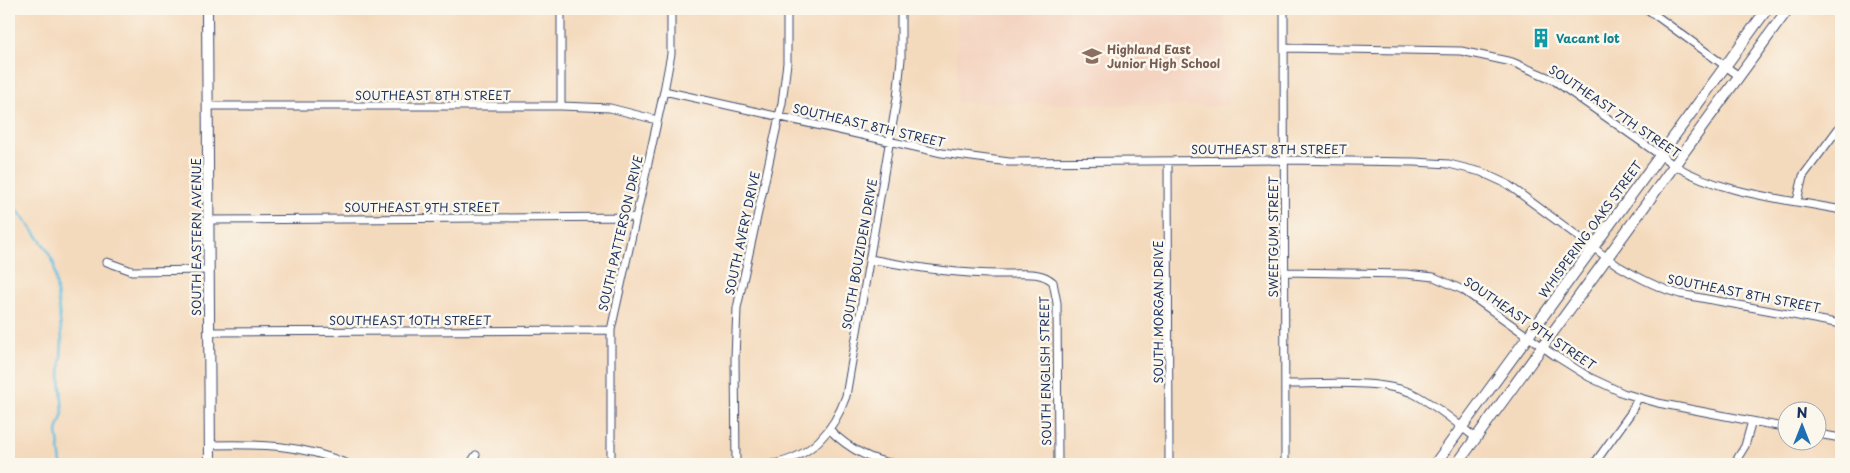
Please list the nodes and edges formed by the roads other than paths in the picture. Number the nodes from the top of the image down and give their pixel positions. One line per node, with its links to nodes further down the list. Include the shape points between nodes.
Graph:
1 (207, 9): 14 (street, SOUTH EASTERN AVENUE)
2 (561, 9): 15 (street)
3 (672, 9): 13 (street, SOUTH PATTERSON DRIVE, via 672,54)
4 (787, 9): 16 (street, SOUTH AVERY DRIVE, via 787,63)
5 (901, 9): 19 (street, SOUTH BOUZIDEN DRIVE, via 900,76)
6 (1284, 9): 10 (street, SWEETGUM STREET)
7 (1648, 9): 11 (street)
8 (1767, 9): 11 (street, WHISPERING OAKS STREET)
9 (1788, 9): 12 (street)
10 (1284, 48): 20 (street, SOUTHEAST 7TH STREET, via 1460,51 1512,62 1552,80); 22 (street, SWEETGUM STREET)
11 (1726, 65): 12 (street); 20 (street, WHISPERING OAKS STREET)
12 (1739, 76): 23 (street)
13 (664, 91): 16 (street, SOUTHEAST 8TH STREET); 17 (street, SOUTH PATTERSON DRIVE)
14 (208, 106): 15 (street, SOUTHEAST 8TH STREET); 27 (street, SOUTH EASTERN AVENUE)
15 (561, 106): 17 (street, SOUTHEAST 8TH STREET, via 610,108)
16 (779, 117): 19 (street, SOUTHEAST 8TH STREET); 54 (street, SOUTH AVERY DRIVE, via 737,308 734,358)
17 (657, 120): 26 (street, SOUTH PATTERSON DRIVE)
18 (1841, 125): 24 (street, via 1804,176)
19 (890, 142): 21 (street, SOUTHEAST 8TH STREET, via 964,157 1009,162); 30 (street, SOUTH BOUZIDEN DRIVE)
20 (1659, 155): 23 (street, SOUTHEAST 7TH STREET); 28 (street, WHISPERING OAKS STREET)
21 (1168, 160): 22 (street, SOUTHEAST 8TH STREET); 58 (street, SOUTH MORGAN DRIVE)
22 (1284, 160): 28 (street, SOUTHEAST 8TH STREET, via 1433,163 1468,168 1507,184); 33 (street, SWEETGUM STREET)
23 (1674, 166): 24 (street, SOUTHEAST 7TH STREET, via 1720,186); 29 (street)
24 (1798, 201): 25 (street, SOUTHEAST 7TH STREET)
25 (1841, 210)
26 (636, 217): 27 (street, SOUTHEAST 9TH STREET); 35 (street, SOUTH PATTERSON DRIVE)
27 (209, 220): 32 (street, SOUTH EASTERN AVENUE)
28 (1593, 246): 29 (street, SOUTHEAST 8TH STREET); 37 (street, WHISPERING OAKS STREET)
29 (1607, 257): 34 (street, SOUTHEAST 8TH STREET, via 1636,276 1670,291); 38 (street)
30 (870, 259): 44 (street, SOUTH BOUZIDEN DRIVE, via 846,396); 57 (street, SOUTH ENGLISH STREET, via 926,269 1036,274 1050,279 1055,287 1057,303)
31 (107, 262): 32 (street, via 132,271)
32 (209, 270): 36 (street, SOUTH EASTERN AVENUE)
33 (1284, 272): 37 (street, SOUTHEAST 9TH STREET, via 1434,277 1463,290); 39 (street, SWEETGUM STREET)
34 (1841, 324)
35 (610, 330): 36 (street, SOUTHEAST 10TH STREET); 53 (street, SOUTH PATTERSON DRIVE)
36 (209, 332): 48 (street, SOUTH EASTERN AVENUE)
37 (1528, 336): 38 (street, SOUTHEAST 9TH STREET); 43 (street, WHISPERING OAKS STREET)
38 (1542, 346): 40 (street, SOUTHEAST 9TH STREET, via 1589,377); 46 (street)
39 (1285, 384): 43 (street, via 1394,387 1415,394); 59 (street, SWEETGUM STREET)
40 (1638, 398): 41 (street, SOUTHEAST 9TH STREET); 62 (street)
41 (1752, 421): 42 (street, SOUTHEAST 9TH STREET); 63 (street, via 1745,446)
42 (1778, 426)
43 (1462, 427): 46 (street); 60 (street, WHISPERING OAKS STREET)
44 (830, 430): 55 (street, SOUTH BOUZIDEN DRIVE, via 800,455); 56 (street, via 859,452)
45 (1828, 436): 47 (street)
46 (1476, 438): 61 (street)
47 (1841, 438)
48 (210, 445): 50 (street, SOUTH EASTERN AVENUE); 51 (street, via 296,447)
49 (476, 455): 52 (street)
50 (210, 464)
51 (348, 464)
52 (470, 464)
53 (611, 464)
54 (736, 464)
55 (772, 464)
56 (897, 464)
57 (1058, 464)
58 (1169, 464)
59 (1285, 464)
60 (1435, 464)
61 (1457, 464)
62 (1594, 464)
63 (1734, 464)

